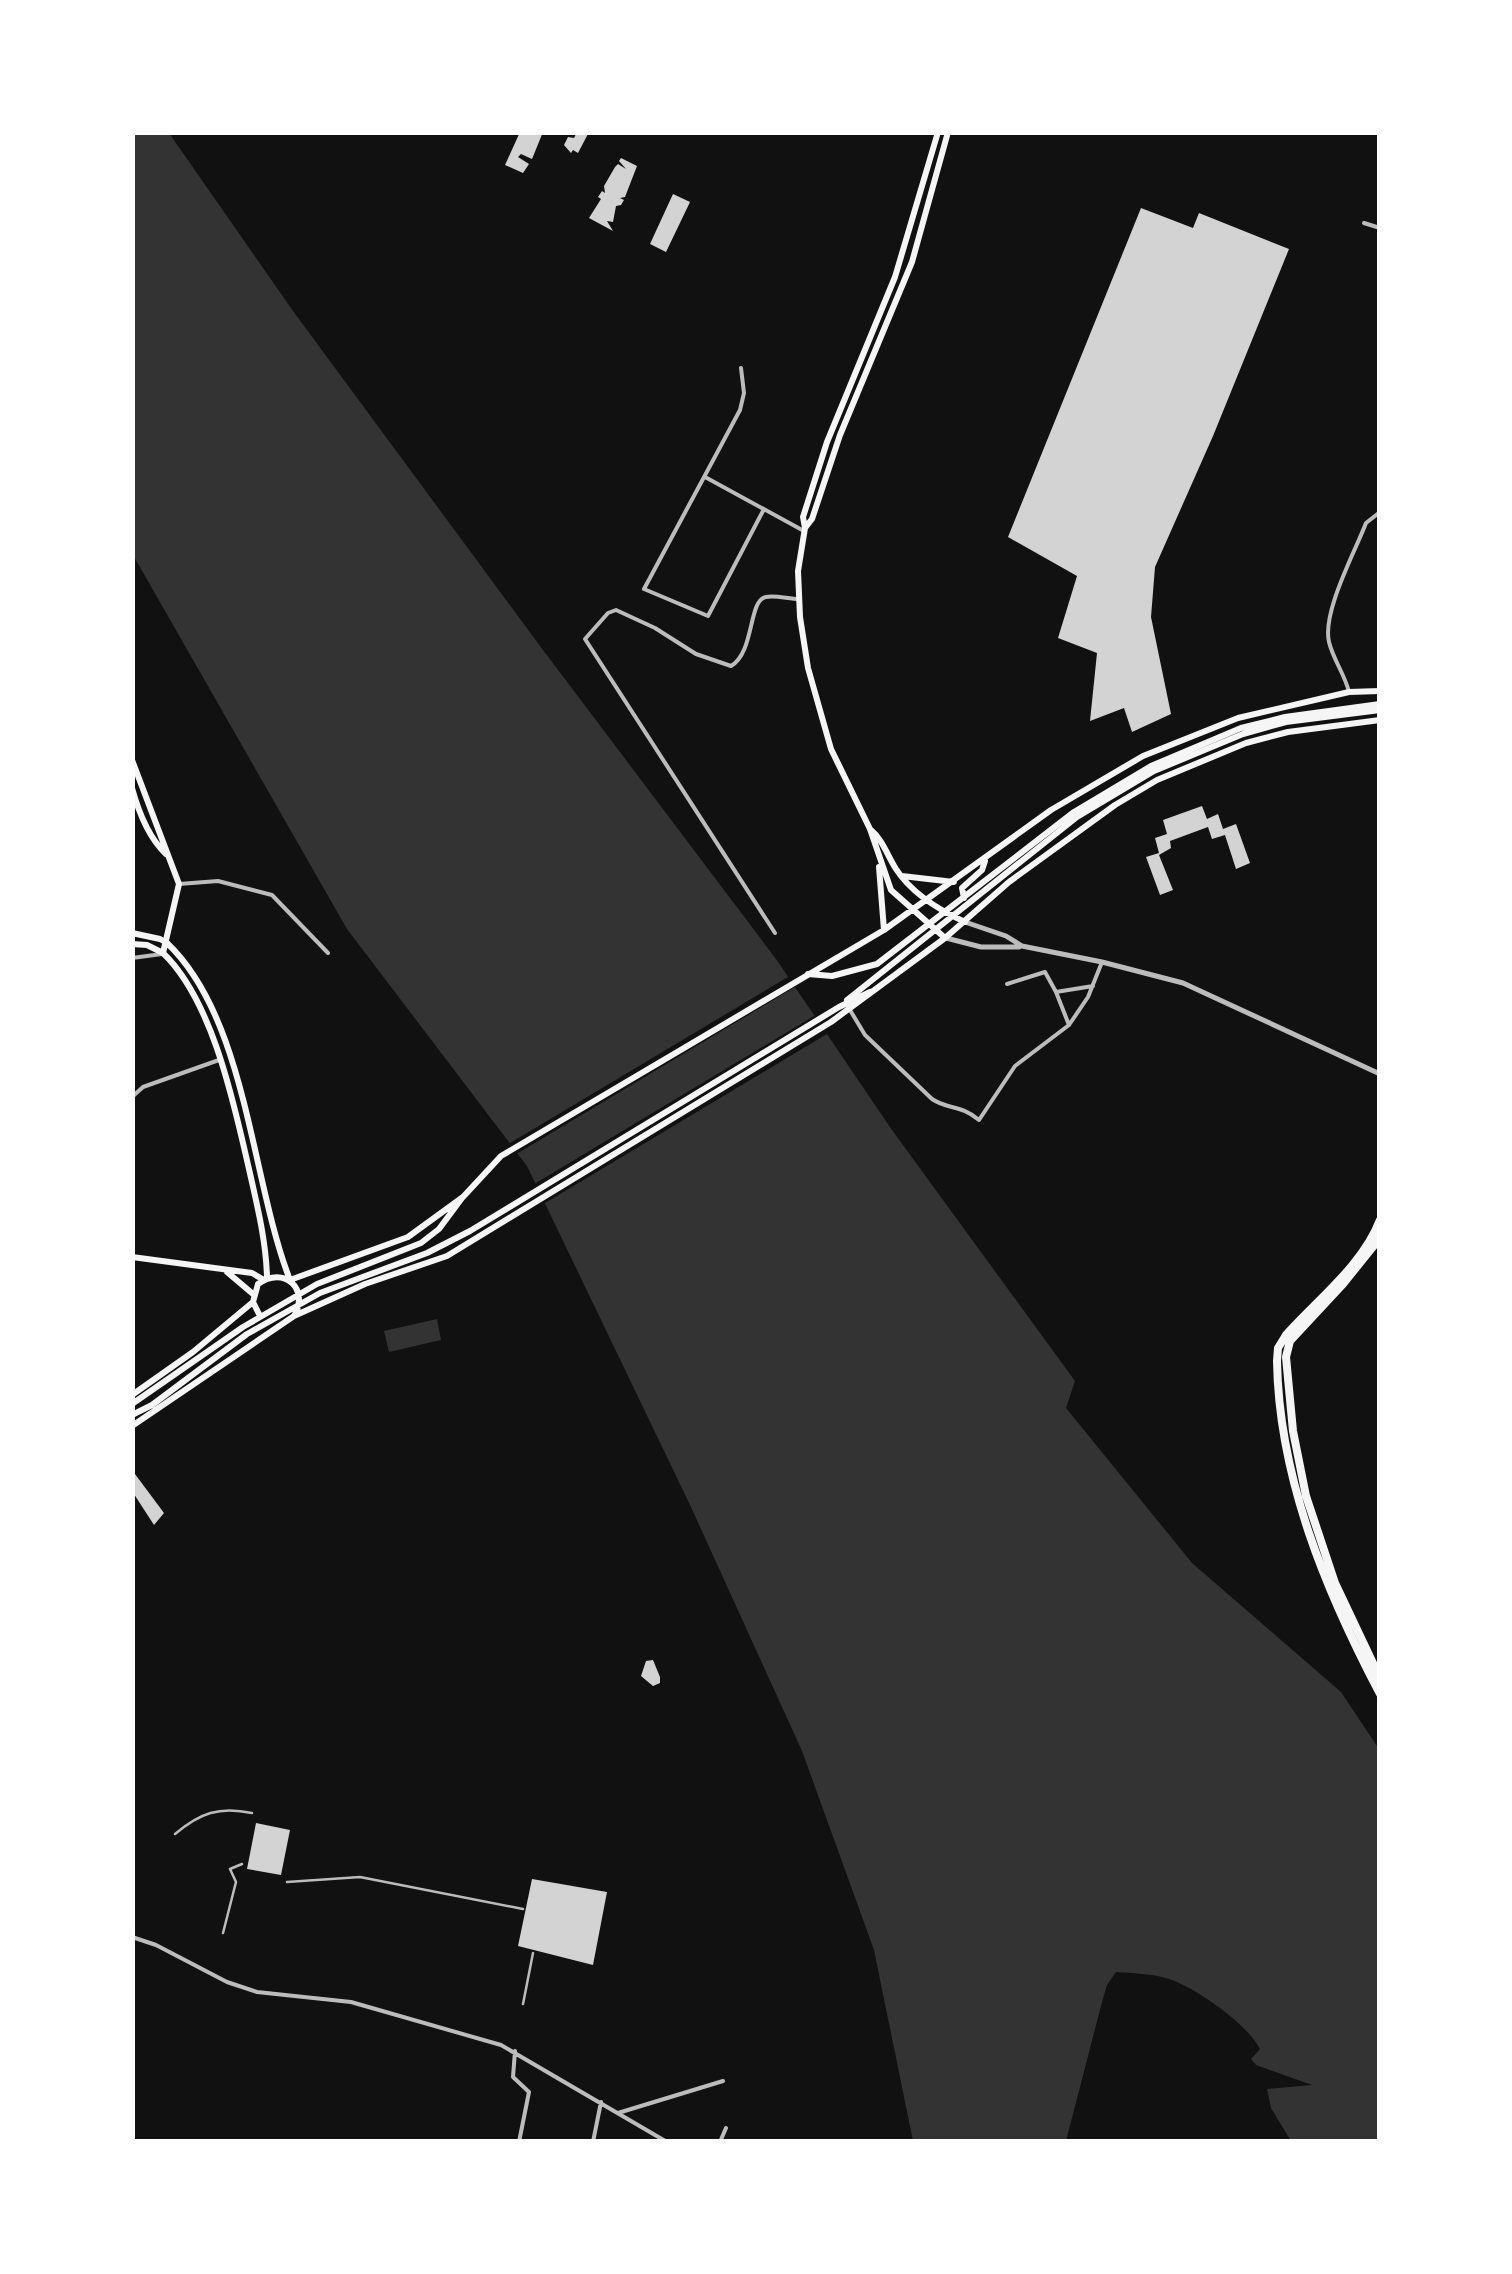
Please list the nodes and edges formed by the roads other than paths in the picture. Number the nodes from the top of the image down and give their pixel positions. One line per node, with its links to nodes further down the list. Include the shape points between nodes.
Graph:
1 (938, 132): 9 (main road, via 895,277 827,442 803,516)
2 (948, 132): 9 (main road, via 912,262)
3 (1364, 223): 4 (street)
4 (1380, 228)
5 (741, 368): 6 (street, via 742,402)
6 (706, 477): 7 (street); 7 (street, via 644,589 710,615)
7 (764, 510): 9 (street)
8 (1380, 512): 12 (street, via 1366,523 1328,623)
9 (805, 530): 10 (main road)
10 (799, 600): 17 (main road, via 820,716); 29 (street, via 760,599 742,656 731,666 702,658 616,610 584,642)
11 (1380, 691): 12 (main road)
12 (1350, 692): 19 (main road, via 1238,718 1170,743 1050,810)
13 (1380, 707): 38 (main road, via 1285,716 1152,766 1074,812 877,964); 43 (main road, via 1243,734 1154,771 1077,818)
14 (1380, 720): 24 (main road, via 1288,732 1195,762 1115,805)
15 (132, 760): 16 (main road)
16 (136, 794): 22 (main road)
17 (870, 829): 18 (main road); 20 (main road)
18 (877, 855): 25 (main road, via 890,890); 27 (main road)
19 (985, 860): 21 (main road); 24 (main road, via 961,889 970,905)
20 (901, 875): 21 (main road); 23 (main road)
21 (955, 882): 23 (main road)
22 (179, 884): 31 (main road); 34 (street, via 218,881 272,895)
23 (928, 900): 25 (main road); 26 (main road)
24 (987, 902): 26 (main road)
25 (914, 912): 27 (main road); 30 (main road)
26 (965, 922): 30 (main road); 33 (street)
27 (884, 930): 38 (main road)
28 (132, 933): 31 (main road)
29 (775, 934)
30 (945, 938): 33 (street, via 981,947); 39 (main road)
31 (167, 943): 35 (main road); 57 (main road, via 196,982 232,1059)
32 (132, 944): 35 (main road)
33 (1022, 946): 37 (street)
34 (328, 953)
35 (164, 954): 36 (street); 47 (main road, via 182,974)
36 (132, 958)
37 (1102, 962): 41 (street); 48 (street, via 1182,983)
38 (804, 976): 50 (main road, via 501,1156)
39 (884, 984): 43 (main road); 44 (main road)
40 (1007, 984): 42 (street, via 1045,972)
41 (1093, 986): 42 (street); 46 (street)
42 (1056, 992): 46 (street)
43 (839, 1007): 45 (main road)
44 (850, 1010): 45 (main road); 46 (street, via 866,1035 932,1099 979,1120 1015,1066)
45 (830, 1019): 51 (main road)
46 (1069, 1026)
47 (221, 1060): 49 (street); 56 (main road, via 266,1248)
48 (1380, 1074)
49 (132, 1096)
50 (462, 1197): 57 (main road, via 400,1241); 62 (main road, via 421,1243 317,1284)
51 (518, 1208): 59 (main road, via 440,1260); 63 (main road, via 427,1253 320,1293 247,1334)
52 (1380, 1220): 66 (highway, via 1286,1335 1277,1369 1300,1501 1334,1600)
53 (1380, 1238): 65 (highway, via 1290,1341 1286,1358 1310,1512)
54 (132, 1257): 55 (main road)
55 (226, 1271): 56 (main road); 58 (main road)
56 (266, 1278): 57 (main road); 58 (main road)
57 (290, 1280): 59 (main road, via 300,1296)
58 (253, 1298): 60 (main road, via 260,1317); 61 (main road)
59 (294, 1316): 60 (main road)
60 (284, 1322): 64 (main road)
61 (132, 1395)
62 (132, 1404)
63 (132, 1415)
64 (132, 1426)
65 (1380, 1678)
66 (1380, 1694)
67 (252, 1813): 68 (lane, via 204,1813)
68 (175, 1834)
69 (242, 1864): 72 (lane, via 230,1870 238,1876)
70 (287, 1882): 71 (lane, via 360,1877)
71 (522, 1910)
72 (223, 1933)
73 (132, 1937): 76 (street, via 258,1992 350,2002)
74 (533, 1953): 75 (lane)
75 (523, 2004)
76 (515, 2051): 78 (street); 82 (street, via 514,2077 529,2092)
77 (723, 2081): 79 (street)
78 (601, 2102): 79 (street); 83 (street)
79 (618, 2113): 81 (street)
80 (726, 2128): 85 (street)
81 (657, 2139): 84 (street)
82 (519, 2142)
83 (593, 2142)
84 (667, 2142)
85 (720, 2142)

